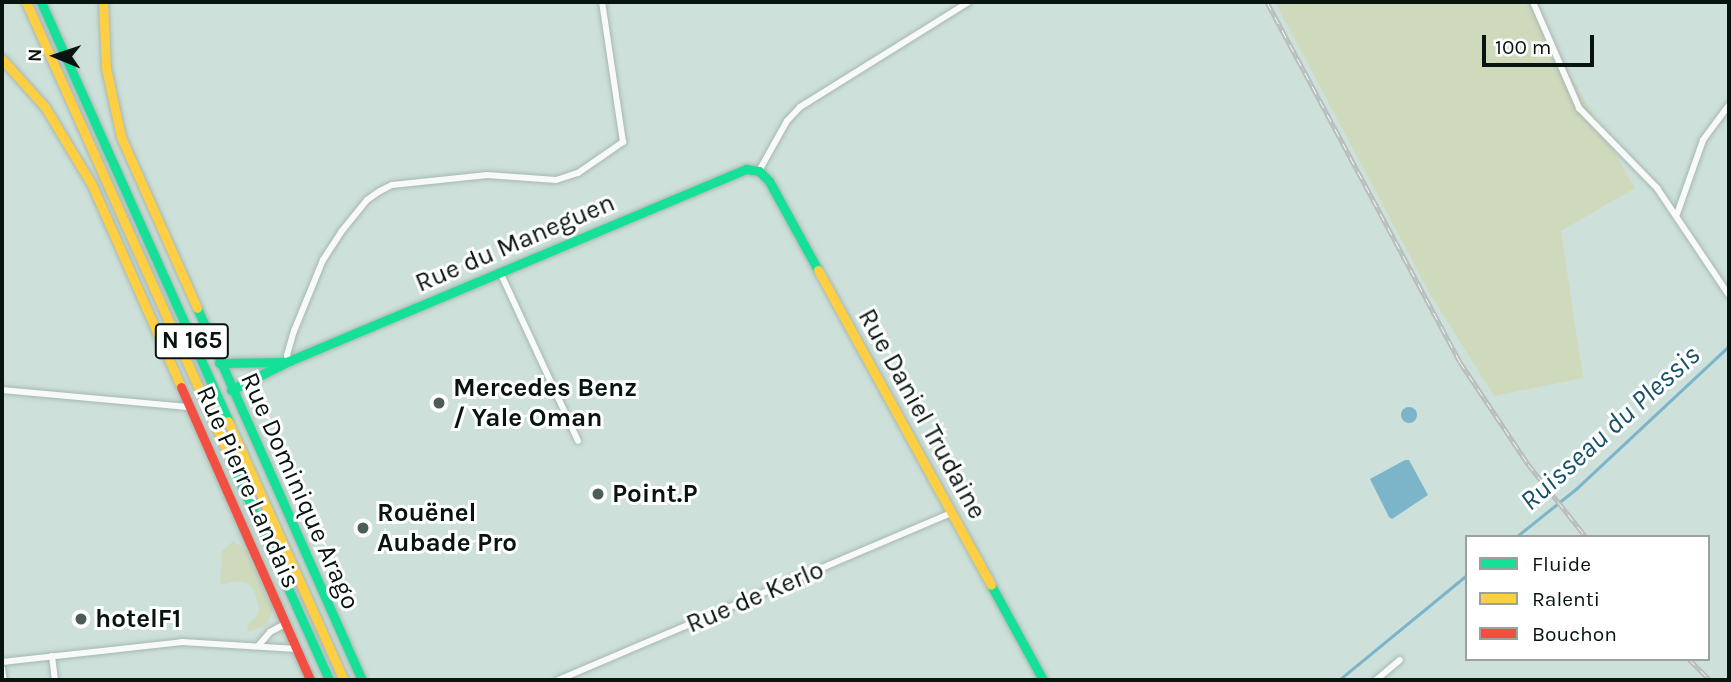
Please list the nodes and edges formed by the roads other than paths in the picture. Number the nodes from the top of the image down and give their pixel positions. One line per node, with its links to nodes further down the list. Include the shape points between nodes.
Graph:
1 (26, 2): 30 (main road, N 165)
2 (41, 2): 31 (main road, N 165)
3 (103, 2): 14 (main road, Rue Dominique Arago, via 106,68 121,136)
4 (602, 2): 13 (street, via 623,142 578,173 556,180 486,175 392,185 380,191 348,224 323,260 294,331)
5 (969, 2): 9 (street, via 800,107)
6 (1533, 2): 10 (street, via 1579,108 1657,188)
7 (2, 59): 17 (main road, Rue Pierre Landais, via 45,107 92,185)
8 (1729, 105): 10 (street, via 1703,140)
9 (759, 171): 11 (main road, Rue du Maneguen, via 733,173); 19 (main road, Rue Daniel Trudaine, via 769,181)
10 (1676, 214): 12 (street)
11 (500, 272): 13 (main road, Rue du Maneguen); 18 (street)
12 (1729, 295)
13 (289, 361): 14 (main road, Rue du Maneguen); 16 (main road, Rue du Maneguen)
14 (219, 363): 16 (main road, Rue Dominique Arago)
15 (2, 390): 17 (street)
16 (231, 390): 32 (main road, Rue Dominique Arago)
17 (190, 407): 20 (main road, Rue Pierre Landais)
18 (578, 441)
19 (952, 513): 33 (street, Rue de Kerlo); 34 (main road, Rue Daniel Trudaine)
20 (285, 624): 21 (street); 22 (main road, Rue Pierre Landais)
21 (258, 646): 22 (street); 23 (street, via 182,642)
22 (297, 649): 29 (main road, Rue Pierre Landais)
23 (52, 656): 25 (street); 28 (street)
24 (1400, 660): 35 (street)
25 (5, 662)
26 (2, 668): 27 (street)
27 (4, 680)
28 (55, 680)
29 (310, 680)
30 (329, 680)
31 (344, 680)
32 (362, 680)
33 (558, 680)
34 (1043, 680)
35 (1376, 680)

